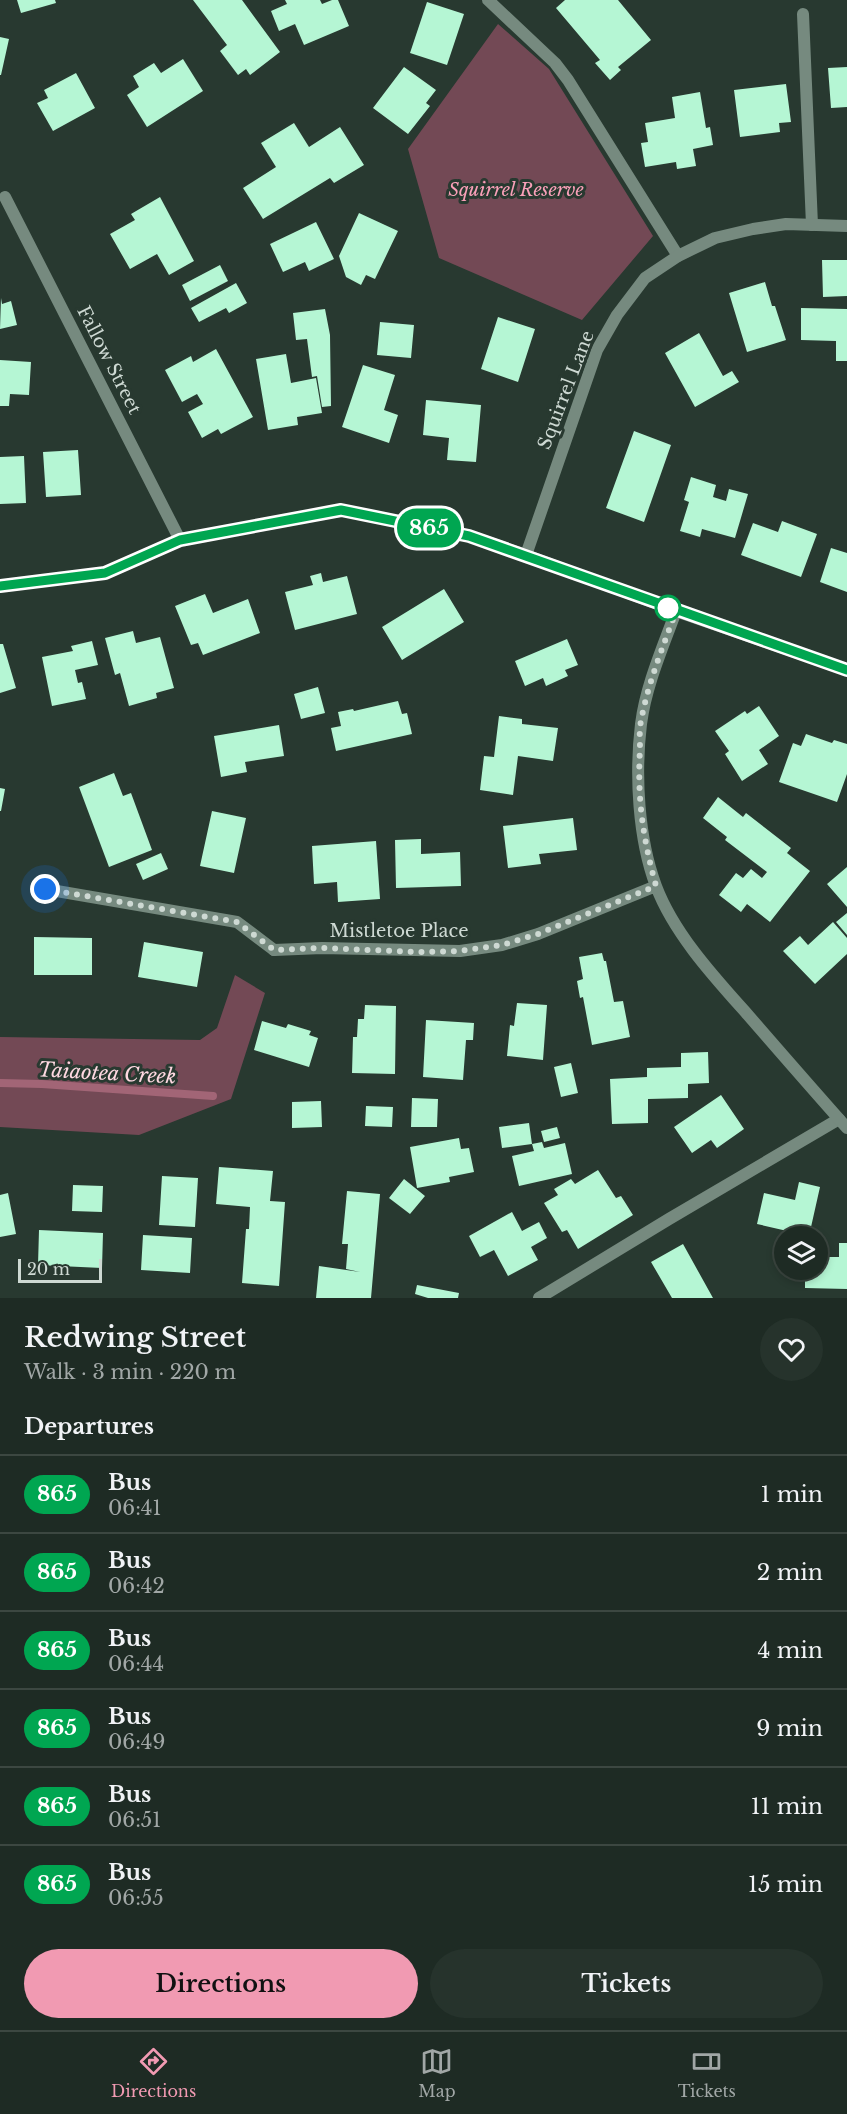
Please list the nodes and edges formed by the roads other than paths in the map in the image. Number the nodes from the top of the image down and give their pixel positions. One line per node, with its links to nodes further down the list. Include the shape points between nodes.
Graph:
1 (488, 0): 6 (street, via 568,80)
2 (803, 14): 4 (street)
3 (5, 197): 7 (street, Fallow Street)
4 (812, 225): 5 (street, Squirrel Lane); 6 (street, Squirrel Lane, via 753,229 715,238)
5 (847, 226)
6 (678, 256): 8 (street, Squirrel Lane, via 645,279 617,315 597,350)
7 (180, 540): 8 (street, via 341,510 469,536); 9 (street, via 105,573)
8 (526, 555): 10 (street)
9 (0, 586)
10 (676, 611): 11 (street); 12 (street, via 654,670 641,722 639,808)
11 (847, 670)
12 (656, 886): 13 (street, Mistletoe Place, via 538,934 502,945 460,951 274,950 237,922); 14 (street, via 702,963)
13 (45, 889)
14 (843, 1124): 15 (street, via 669,1219)
15 (539, 1298)

